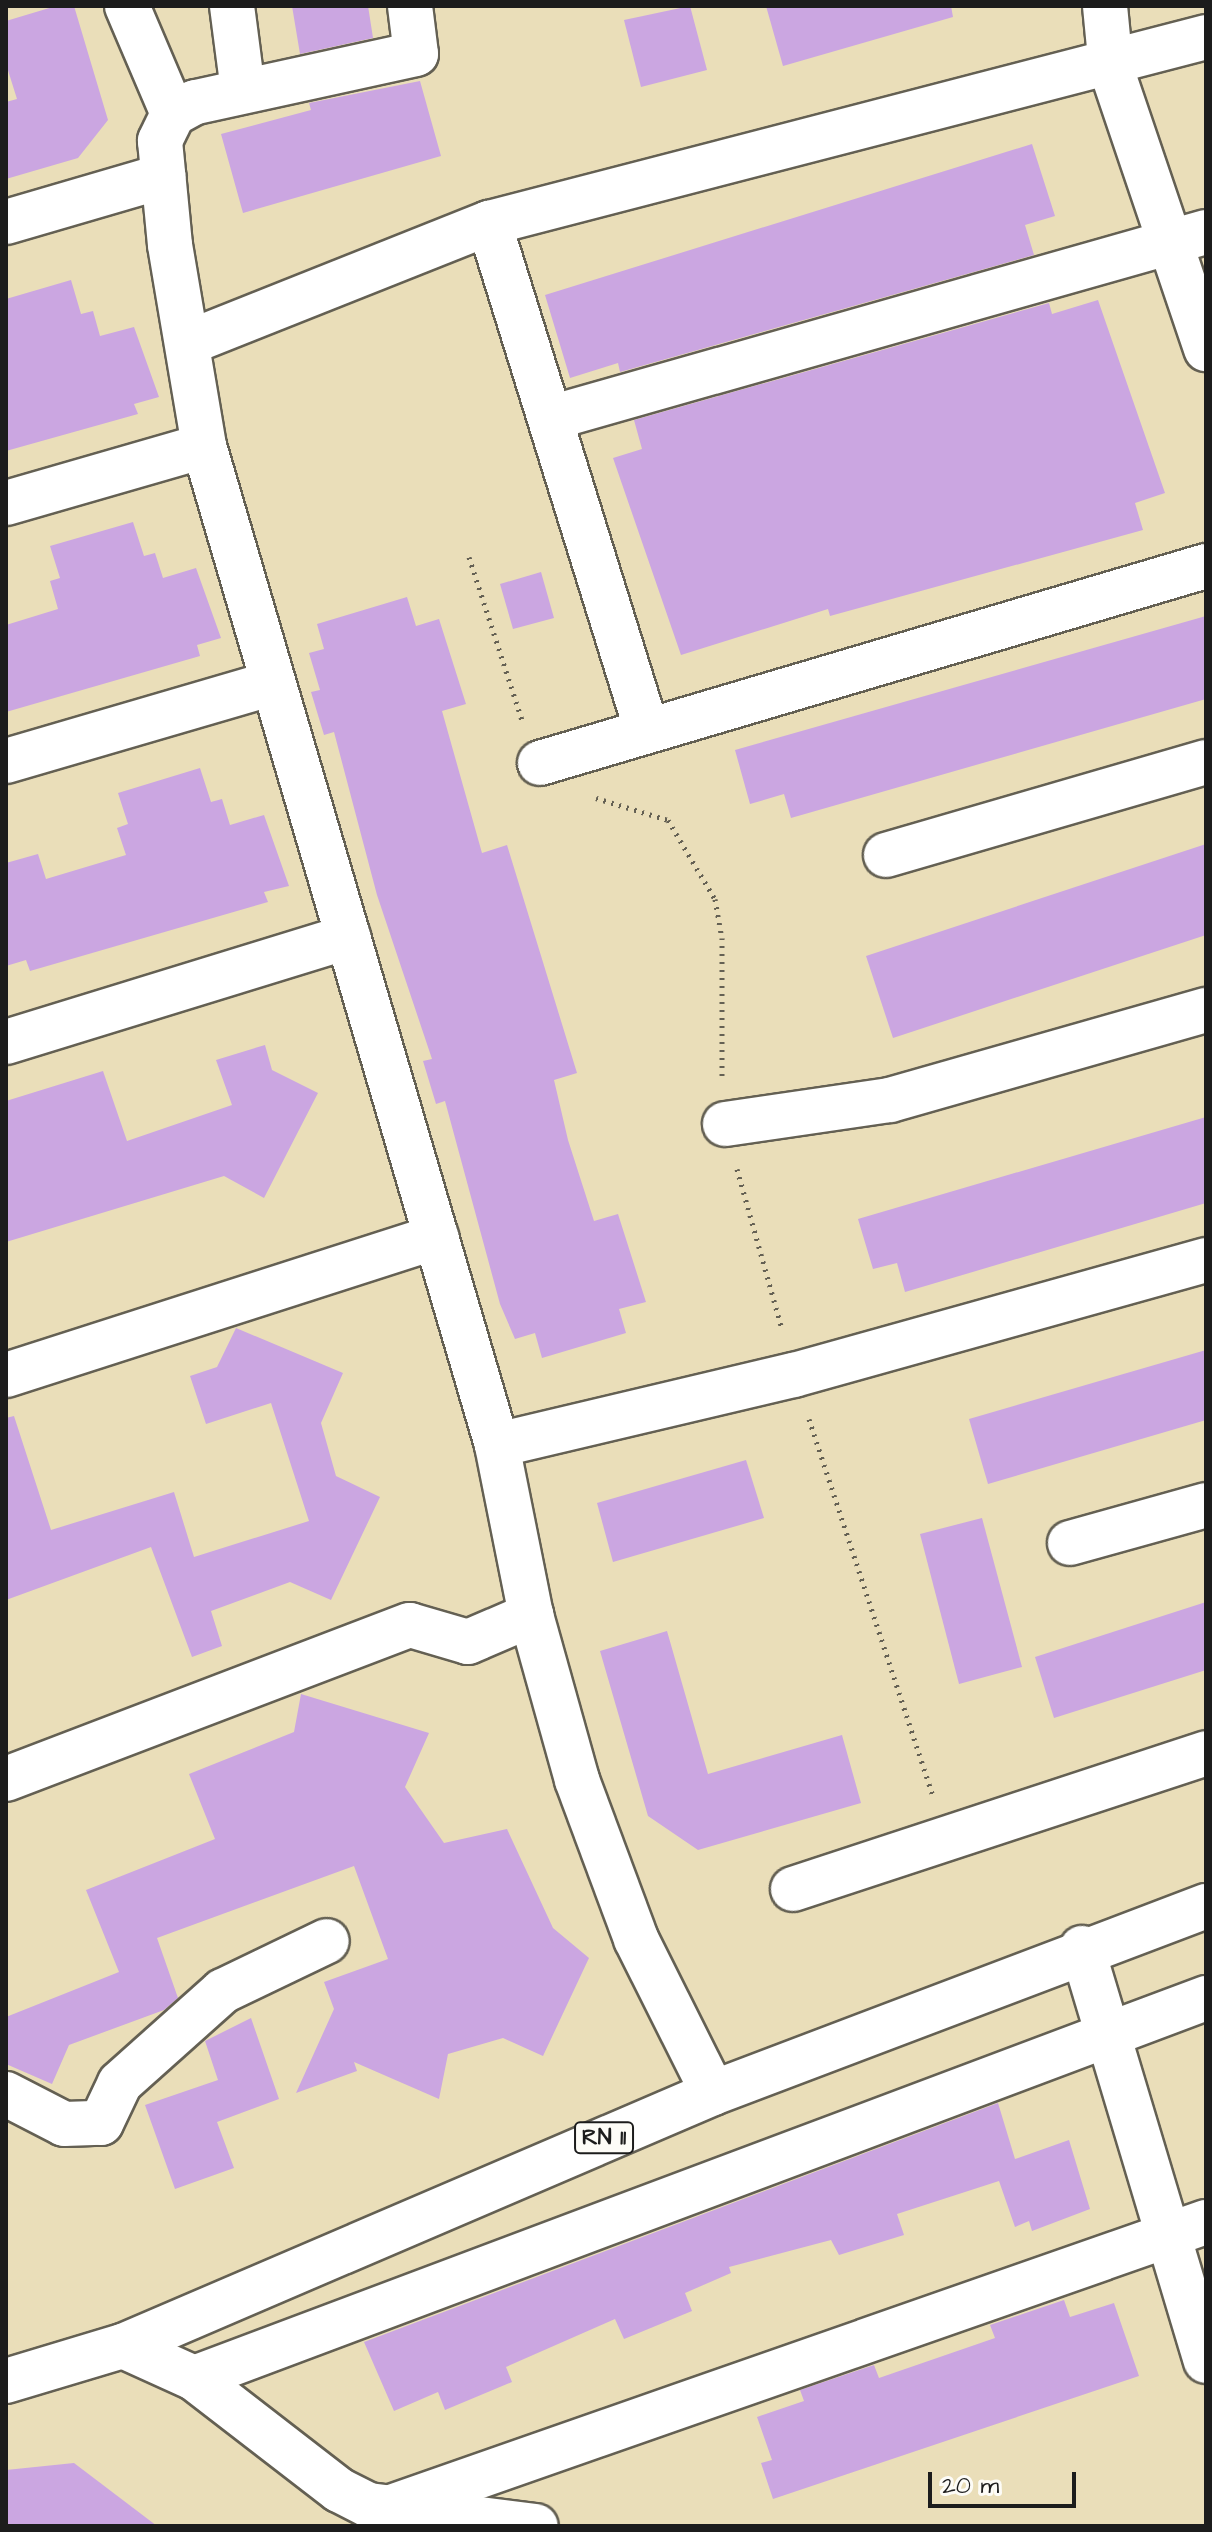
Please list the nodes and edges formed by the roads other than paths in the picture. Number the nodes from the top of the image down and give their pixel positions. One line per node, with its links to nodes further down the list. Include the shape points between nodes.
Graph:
1 (127, 6): 8 (street)
2 (232, 6): 7 (street)
3 (410, 6): 7 (street, via 416,54)
4 (1105, 6): 6 (street)
5 (1206, 37): 6 (street)
6 (1111, 68): 11 (street); 12 (street)
7 (243, 91): 8 (street)
8 (173, 114): 9 (street, via 160,141)
9 (163, 176): 10 (street); 13 (street)
10 (6, 222)
11 (489, 223): 13 (street); 15 (street)
12 (1190, 236): 14 (street); 15 (street)
13 (190, 342): 16 (street)
14 (1206, 349)
15 (554, 417): 20 (street)
16 (204, 446): 17 (street); 19 (street)
17 (6, 503)
18 (1206, 566): 20 (street)
19 (273, 683): 21 (street); 25 (street)
20 (647, 731): 23 (street)
21 (6, 761)
22 (1206, 762): 24 (street)
23 (540, 763)
24 (886, 855)
25 (348, 937): 27 (street); 29 (street)
26 (1206, 1010): 28 (street, via 890,1100)
27 (6, 1042)
28 (725, 1124)
29 (436, 1237): 31 (street); 32 (street)
30 (1206, 1260): 32 (street, via 794,1375)
31 (6, 1375)
32 (497, 1445): 35 (street)
33 (1206, 1505): 34 (street)
34 (1070, 1543)
35 (531, 1615): 37 (street, via 468,1642 410,1625); 44 (street, via 577,1780 636,1939)
36 (1206, 1753): 38 (street)
37 (6, 1779)
38 (793, 1889)
39 (1206, 1906): 41 (street, RN 11)
40 (327, 1941): 45 (street, via 223,1991 120,2083 101,2123 64,2124)
41 (1082, 1948): 43 (street); 44 (street, RN 11)
42 (1206, 1998): 43 (street)
43 (1107, 2032): 46 (street); 49 (street)
44 (713, 2093): 47 (street, RN 11)
45 (6, 2094)
46 (1186, 2228): 48 (street); 51 (street)
47 (123, 2346): 49 (street); 50 (street, RN 11)
48 (1206, 2361)
49 (194, 2378): 51 (street, via 339,2490)
50 (6, 2381)
51 (394, 2506): 52 (street)
52 (536, 2526)

